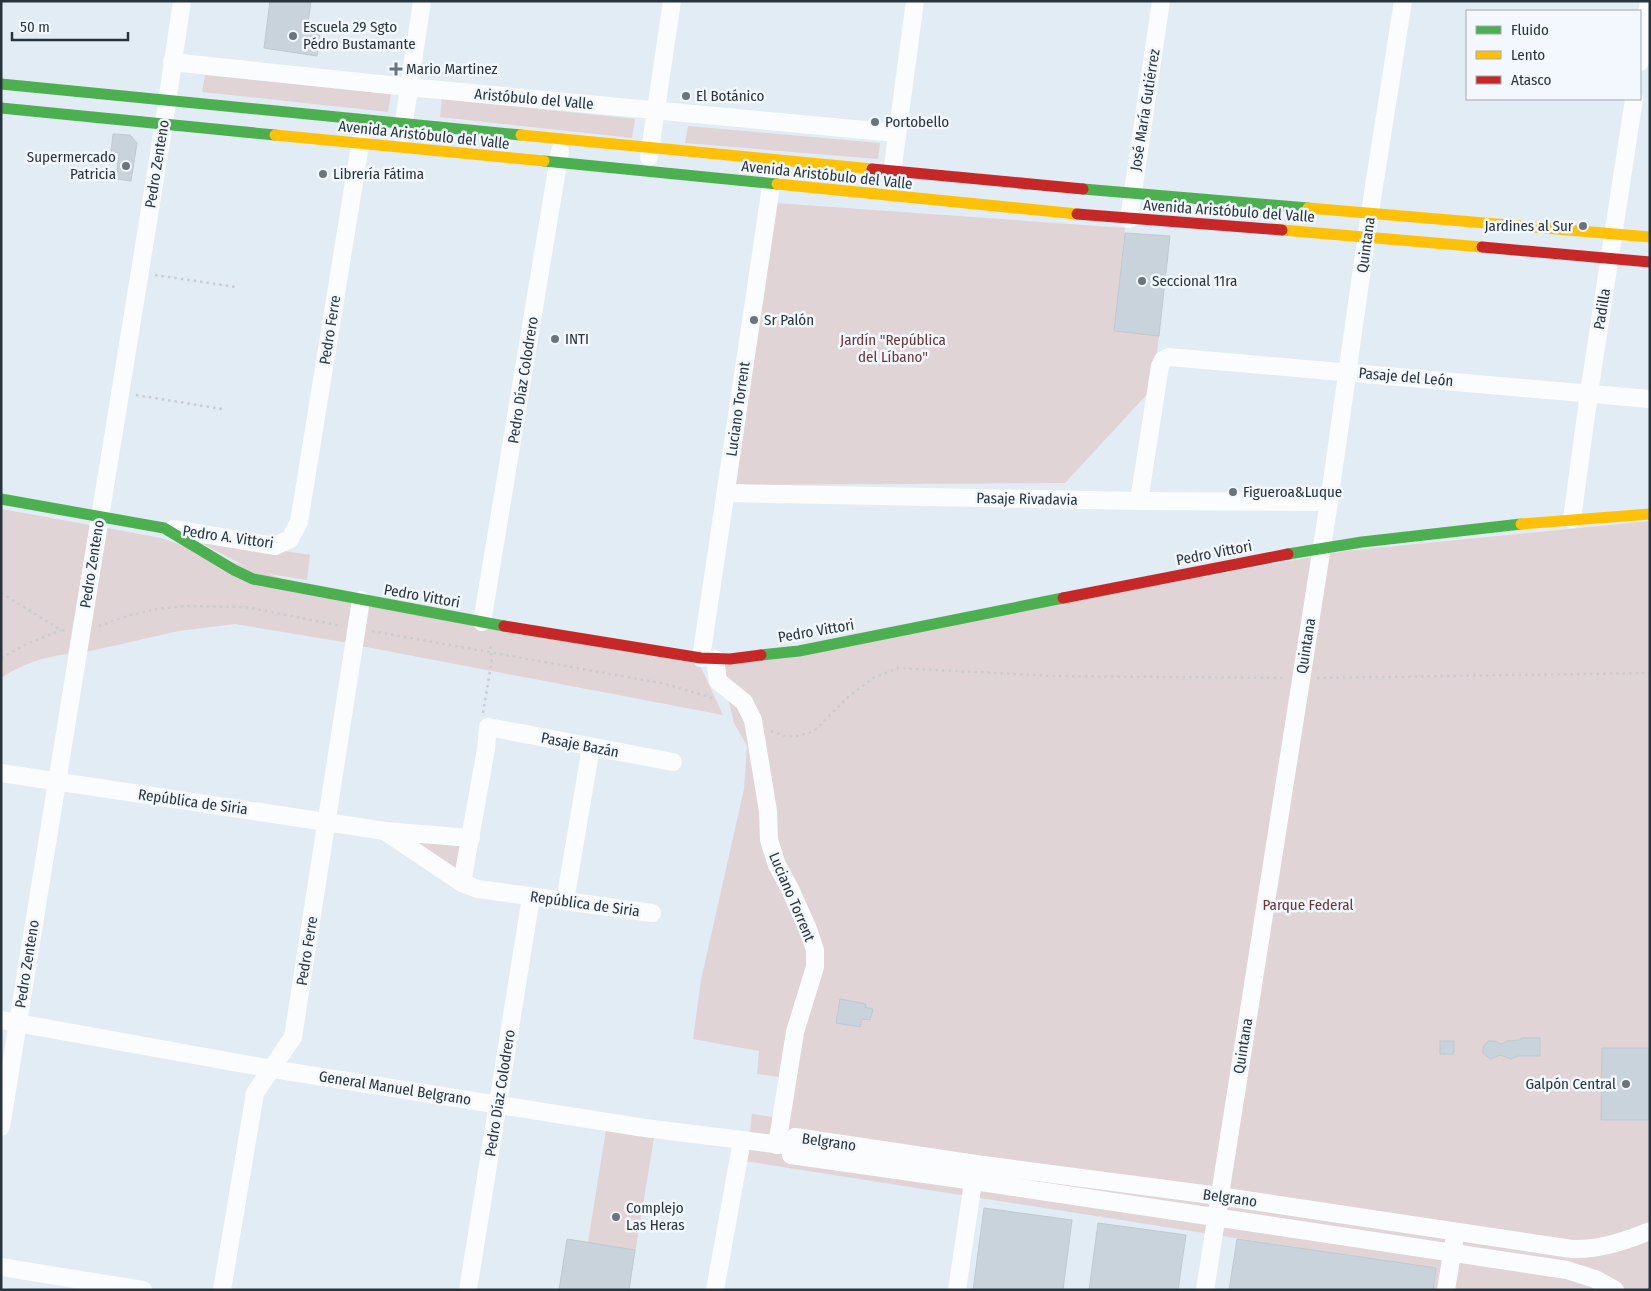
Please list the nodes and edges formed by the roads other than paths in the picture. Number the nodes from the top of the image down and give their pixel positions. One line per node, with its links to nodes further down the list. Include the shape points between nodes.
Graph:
1 (182, 1): 9 (street, Pedro Zenteno)
2 (422, 1): 11 (street)
3 (672, 1): 15 (street)
4 (915, 1): 19 (street)
5 (1161, 1): 29 (street, José María Gutiérrez)
6 (1403, 1): 31 (street, Quintana)
7 (1649, 1): 8 (street)
8 (1641, 55)
9 (172, 62): 11 (street, Aristóbulo del Valle); 13 (street, Pedro Zenteno)
10 (1, 84): 13 (main road, Avenida Aristóbulo del Valle)
11 (408, 87): 15 (street, Aristóbulo del Valle); 18 (street)
12 (1634, 100): 33 (street, Padilla)
13 (167, 101): 16 (main road, Avenida Aristóbulo del Valle); 17 (street, Pedro Zenteno)
14 (1, 108): 17 (main road, Avenida Aristóbulo del Valle)
15 (655, 111): 19 (street, Aristóbulo del Valle); 23 (street)
16 (363, 120): 18 (main road, Avenida Aristóbulo del Valle); 21 (street, Pedro Ferre)
17 (164, 123): 21 (main road, Avenida Aristóbulo del Valle); 46 (street, Pedro Zenteno)
18 (403, 124): 20 (main road, Avenida Aristóbulo del Valle); 22 (street)
19 (896, 133): 26 (street)
20 (562, 138): 23 (main road, Avenida Aristóbulo del Valle); 25 (street, Pedro Díaz Colodrero)
21 (360, 144): 22 (main road, Avenida Aristóbulo del Valle); 49 (street, Pedro Ferre, via 299,522)
22 (400, 148): 25 (main road, Avenida Aristóbulo del Valle)
23 (650, 148): 24 (main road, Avenida Aristóbulo del Valle); 27 (street)
24 (775, 159): 26 (main road, Avenida Aristóbulo del Valle); 28 (street, Luciano Torrent)
25 (559, 163): 27 (main road, Avenida Aristóbulo del Valle); 52 (street, Pedro Díaz Colodrero)
26 (892, 170): 29 (main road, Avenida Aristóbulo del Valle); 30 (street)
27 (648, 172): 28 (main road, Avenida Aristóbulo del Valle)
28 (771, 184): 30 (main road, Avenida Aristóbulo del Valle); 41 (street, Luciano Torrent)
29 (1132, 194): 31 (main road, Avenida Aristóbulo del Valle); 32 (street, José María Gutiérrez)
30 (889, 196): 32 (main road, Avenida Aristóbulo del Valle)
31 (1370, 212): 33 (main road, Avenida Aristóbulo del Valle); 34 (street, Quintana)
32 (1129, 219): 34 (main road, Avenida Aristóbulo del Valle)
33 (1614, 233): 35 (main road, Avenida Aristóbulo del Valle); 36 (street, Padilla)
34 (1367, 236): 36 (main road, Avenida Aristóbulo del Valle); 38 (street, Quintana)
35 (1650, 237)
36 (1610, 257): 37 (main road, Avenida Aristóbulo del Valle); 39 (street, Padilla)
37 (1650, 262)
38 (1348, 372): 39 (street, Pasaje del León); 43 (street, Pasaje del León, via 1169,357 1163,360); 44 (street, Quintana)
39 (1589, 393): 40 (street, Pasaje del León); 47 (street, Padilla)
40 (1650, 399)
41 (726, 493): 43 (street, Pasaje Rivadavia); 53 (street, Luciano Torrent)
42 (1, 499): 46 (main road, Pedro Vittori)
43 (1139, 501): 44 (street, Pasaje Rivadavia)
44 (1329, 502): 50 (street, Quintana)
45 (1650, 514): 47 (main road, Pedro Vittori)
46 (100, 516): 48 (main road, Pedro Vittori); 57 (street, Pedro Zenteno)
47 (1572, 519): 50 (main road, Pedro Vittori)
48 (164, 528): 49 (street, Pedro A. Vittori, via 275,546); 51 (main road, Pedro Vittori, via 253,579)
49 (290, 539)
50 (1322, 547): 53 (main road, Pedro Vittori, via 799,651); 72 (street, Quintana)
51 (362, 600): 52 (main road, Pedro Vittori); 58 (street, Pedro Ferre)
52 (486, 623): 53 (main road, Pedro Vittori)
53 (708, 658): 70 (street, Luciano Torrent, via 718,681 744,702 753,720 768,811 769,840 776,866 790,889 814,950 815,967 795,1032)
54 (591, 747): 55 (street, Pasaje Bazán); 60 (street, Pasaje Bazán, via 485,724); 63 (street)
55 (673, 762)
56 (1, 774): 57 (street, República de Siria)
57 (56, 782): 58 (street, República de Siria); 65 (street, Pedro Zenteno)
58 (328, 822): 59 (street, República de Siria); 66 (street, Pedro Ferre, via 293,1037)
59 (385, 831): 60 (street, República de Siria); 61 (street, República de Siria)
60 (470, 838): 61 (street)
61 (462, 883): 62 (street, República de Siria, via 478,889)
62 (531, 896): 63 (street, República de Siria); 67 (street, Pedro Díaz Colodrero)
63 (565, 901): 64 (street, República de Siria)
64 (652, 913)
65 (10, 1021): 66 (street, General Manuel Belgrano); 68 (street, Pedro Zenteno)
66 (272, 1069): 67 (street, General Manuel Belgrano); 79 (street, Pedro Ferre, via 255,1093)
67 (498, 1105): 69 (street, General Manuel Belgrano); 80 (street, Pedro Díaz Colodrero)
68 (1, 1127)
69 (742, 1140): 70 (street, General Manuel Belgrano); 81 (street)
70 (783, 1146): 71 (street, Belgrano, via 791,1155)
71 (975, 1172): 72 (street, Belgrano); 73 (street, Belgrano); 82 (street)
72 (1219, 1196): 73 (street, Quintana); 74 (street, Belgrano)
73 (1216, 1217): 76 (street, Belgrano); 83 (street, Quintana)
74 (1456, 1232): 75 (street, Belgrano, via 1584,1250 1616,1244); 76 (street)
75 (1650, 1232)
76 (1452, 1252): 84 (street); 85 (street, Belgrano, via 1567,1270)
77 (1, 1267): 78 (street)
78 (143, 1290)
79 (222, 1290)
80 (468, 1290)
81 (715, 1290)
82 (956, 1290)
83 (1205, 1290)
84 (1446, 1290)
85 (1615, 1290)

